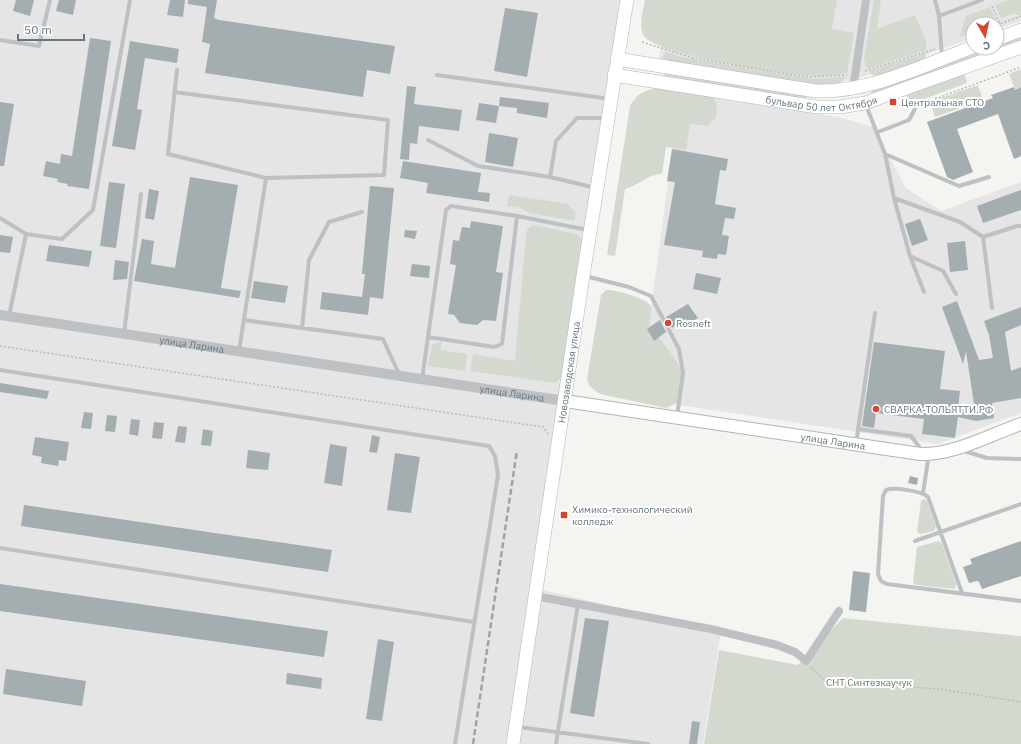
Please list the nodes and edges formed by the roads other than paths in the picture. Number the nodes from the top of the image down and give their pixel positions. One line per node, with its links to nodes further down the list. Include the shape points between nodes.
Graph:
1 (50, 0): 10 (lane, via 39,46)
2 (130, 0): 40 (lane, via 93,210 62,238)
3 (866, 0): 20 (street)
4 (935, 0): 7 (lane)
5 (982, 0): 7 (lane)
6 (625, 1): 14 (main road, Новозаводская улица)
7 (939, 16): 13 (lane)
8 (1021, 30): 9 (main road)
9 (1005, 36)
10 (0, 40)
11 (1021, 47): 24 (main road, бульвар 50 лет Октября)
12 (965, 49): 13 (main road, бульвар 50 лет Октября)
13 (941, 53): 20 (main road, бульвар 50 лет Октября)
14 (617, 59): 15 (main road, бульвар 50 лет Октября); 17 (main road, Новозаводская улица)
15 (664, 66): 19 (main road, via 655,74); 20 (main road, бульвар 50 лет Октября, via 816,91)
16 (177, 70): 21 (lane)
17 (614, 74): 19 (main road, бульвар 50 лет Октября); 22 (main road, Новозаводская улица)
18 (437, 75): 22 (lane)
19 (660, 82): 24 (main road, бульвар 50 лет Октября, via 817,107)
20 (853, 89)
21 (174, 92): 31 (lane, via 168,154); 31 (lane, via 388,120 384,175)
22 (611, 99): 25 (main road, Новозаводская улица)
23 (929, 101): 26 (lane, via 917,105 909,120)
24 (865, 103): 26 (lane)
25 (608, 118): 29 (lane, via 577,118 556,141); 32 (main road, Новозаводская улица)
26 (878, 132): 28 (lane)
27 (428, 140): 29 (lane, via 478,166)
28 (885, 154): 30 (lane, via 959,186); 34 (lane)
29 (550, 176): 32 (lane)
30 (989, 176)
31 (266, 178): 49 (lane)
32 (597, 188): 39 (main road, Новозаводская улица)
33 (141, 194): 51 (lane)
34 (894, 198): 41 (lane, via 960,222); 42 (lane)
35 (362, 212): 50 (lane, via 329,222 309,260)
36 (517, 216): 39 (lane); 52 (lane, via 451,206 447,208); 52 (lane, via 502,344 494,347)
37 (0, 218): 40 (lane)
38 (1020, 225): 41 (lane)
39 (590, 231): 43 (main road, Новозаводская улица)
40 (26, 234): 48 (lane)
41 (983, 238): 46 (lane)
42 (910, 256): 44 (lane); 45 (lane, via 943,271)
43 (583, 276): 57 (main road, Новозаводская улица); 58 (lane, via 629,287 651,296 679,349 683,373)
44 (924, 292)
45 (956, 294)
46 (992, 308)
47 (875, 313): 60 (lane)
48 (4, 316): 51 (street, улица Ларина)
49 (244, 320): 50 (lane); 53 (lane)
50 (302, 328): 55 (lane, via 383,339)
51 (124, 334): 53 (street, улица Ларина)
52 (428, 337): 56 (lane)
53 (239, 352): 55 (street, улица Ларина)
54 (0, 370): 75 (lane, via 489,446 495,456 498,475)
55 (400, 376): 56 (street, улица Ларина)
56 (422, 380): 57 (street, улица Ларина)
57 (565, 401): 58 (main road, улица Ларина); 71 (main road, Новозаводская улица)
58 (677, 417): 61 (main road, улица Ларина)
59 (1021, 424): 62 (main road, улица Ларина)
60 (858, 428): 61 (lane); 63 (lane, via 911,436)
61 (856, 444): 63 (main road, улица Ларина)
62 (955, 448): 63 (main road, улица Ларина); 64 (lane, via 987,458)
63 (926, 454): 65 (lane)
64 (1021, 458)
65 (923, 493): 67 (lane, via 930,499); 70 (lane, via 892,489 884,492 879,578 887,584)
66 (1021, 504): 67 (lane)
67 (941, 532): 68 (lane); 70 (lane)
68 (916, 541)
69 (0, 548): 75 (lane)
70 (962, 593): 72 (lane)
71 (535, 596): 73 (street); 76 (main road, Новозаводская улица)
72 (1021, 601)
73 (578, 604): 74 (street, via 711,629 777,645 795,652 806,661); 77 (lane)
74 (839, 611)
75 (474, 622): 78 (lane)
76 (516, 726): 77 (lane); 79 (main road, Новозаводская улица)
77 (558, 732): 80 (lane); 81 (lane)
78 (455, 744)
79 (513, 744)
80 (556, 744)
81 (648, 744)

